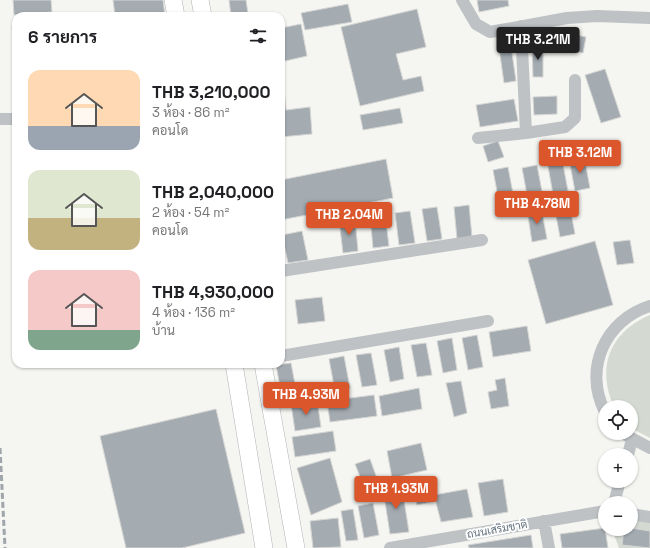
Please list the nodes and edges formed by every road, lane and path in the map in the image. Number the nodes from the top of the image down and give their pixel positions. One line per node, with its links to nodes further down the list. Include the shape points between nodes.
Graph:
1 (173, 0): 4 (main road)
2 (200, 0): 5 (main road)
3 (462, 0): 7 (street, via 476,24 490,32)
4 (175, 12)
5 (202, 12)
6 (650, 18): 7 (street, via 597,16)
7 (521, 26): 11 (street)
8 (575, 80): 11 (street, via 575,118 565,127)
9 (0, 119): 10 (street)
10 (12, 119)
11 (526, 133): 12 (street)
12 (478, 138)
13 (482, 240): 14 (street)
14 (285, 270)
15 (650, 306): 20 (street, via 624,319 601,349 596,372)
16 (488, 321): 17 (street)
17 (285, 355)
18 (235, 368): 28 (main road)
19 (264, 368): 29 (main road)
20 (600, 400)
21 (635, 440): 22 (street)
22 (650, 448)
23 (598, 511): 26 (street, ถนนเสริมชาติ)
24 (638, 515): 25 (street)
25 (650, 517)
26 (544, 521): 27 (street, ถนนเสริมชาติ); 31 (street)
27 (424, 545): 30 (street, ถนนเสริมชาติ)
28 (260, 547)
29 (296, 548)
30 (390, 548)
31 (549, 548)

